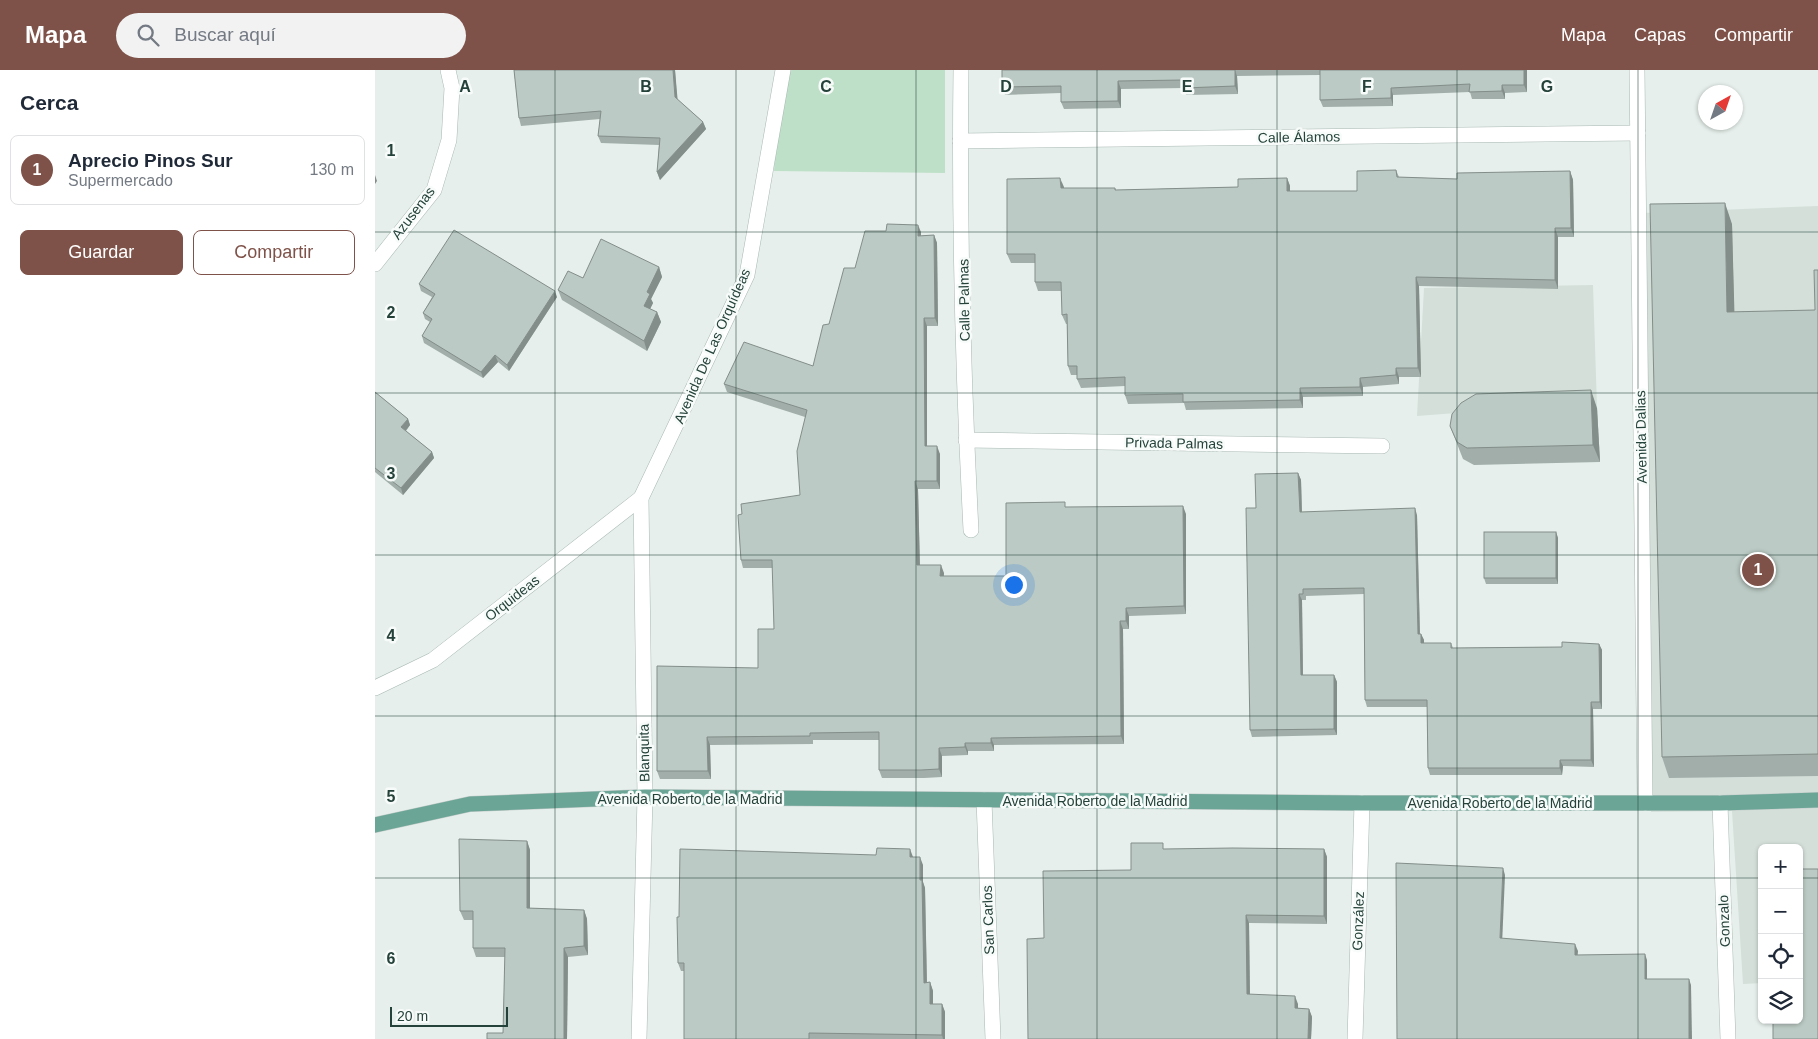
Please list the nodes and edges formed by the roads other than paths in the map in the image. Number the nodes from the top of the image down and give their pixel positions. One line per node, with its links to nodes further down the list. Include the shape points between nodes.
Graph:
1 (448, 70): 7 (street, Azusenas, via 452,88 449,140 434,190)
2 (783, 70): 10 (street, Avenida De Las Orquídeas, via 747,276)
3 (961, 70): 6 (street, Calle Palmas)
4 (1637, 70): 5 (street, Avenida Dalias)
5 (1638, 133): 6 (street, Calle Álamos); 17 (street, Avenida Dalias)
6 (961, 142): 8 (street, Calle Palmas)
7 (375, 264)
8 (966, 440): 9 (street, Privada Palmas); 11 (street, Calle Palmas)
9 (1382, 446)
10 (641, 498): 12 (street, Orquideas, via 433,660); 13 (street, Blanquita)
11 (971, 530)
12 (375, 688)
13 (645, 797): 14 (main road, Avenida Roberto de la Madrid); 19 (main road, Avenida Roberto de la Madrid, via 470,804); 20 (street, Blanquita)
14 (984, 800): 16 (main road, Avenida Roberto de la Madrid); 21 (street, San Carlos)
15 (1818, 800): 18 (main road, Avenida Roberto de la Madrid)
16 (1362, 803): 17 (main road, Avenida Roberto de la Madrid); 22 (street, González)
17 (1645, 803): 18 (main road, Avenida Roberto de la Madrid)
18 (1720, 803): 23 (street, Gonzalo)
19 (375, 825)
20 (639, 1039)
21 (993, 1039)
22 (1355, 1039)
23 (1728, 1039)

